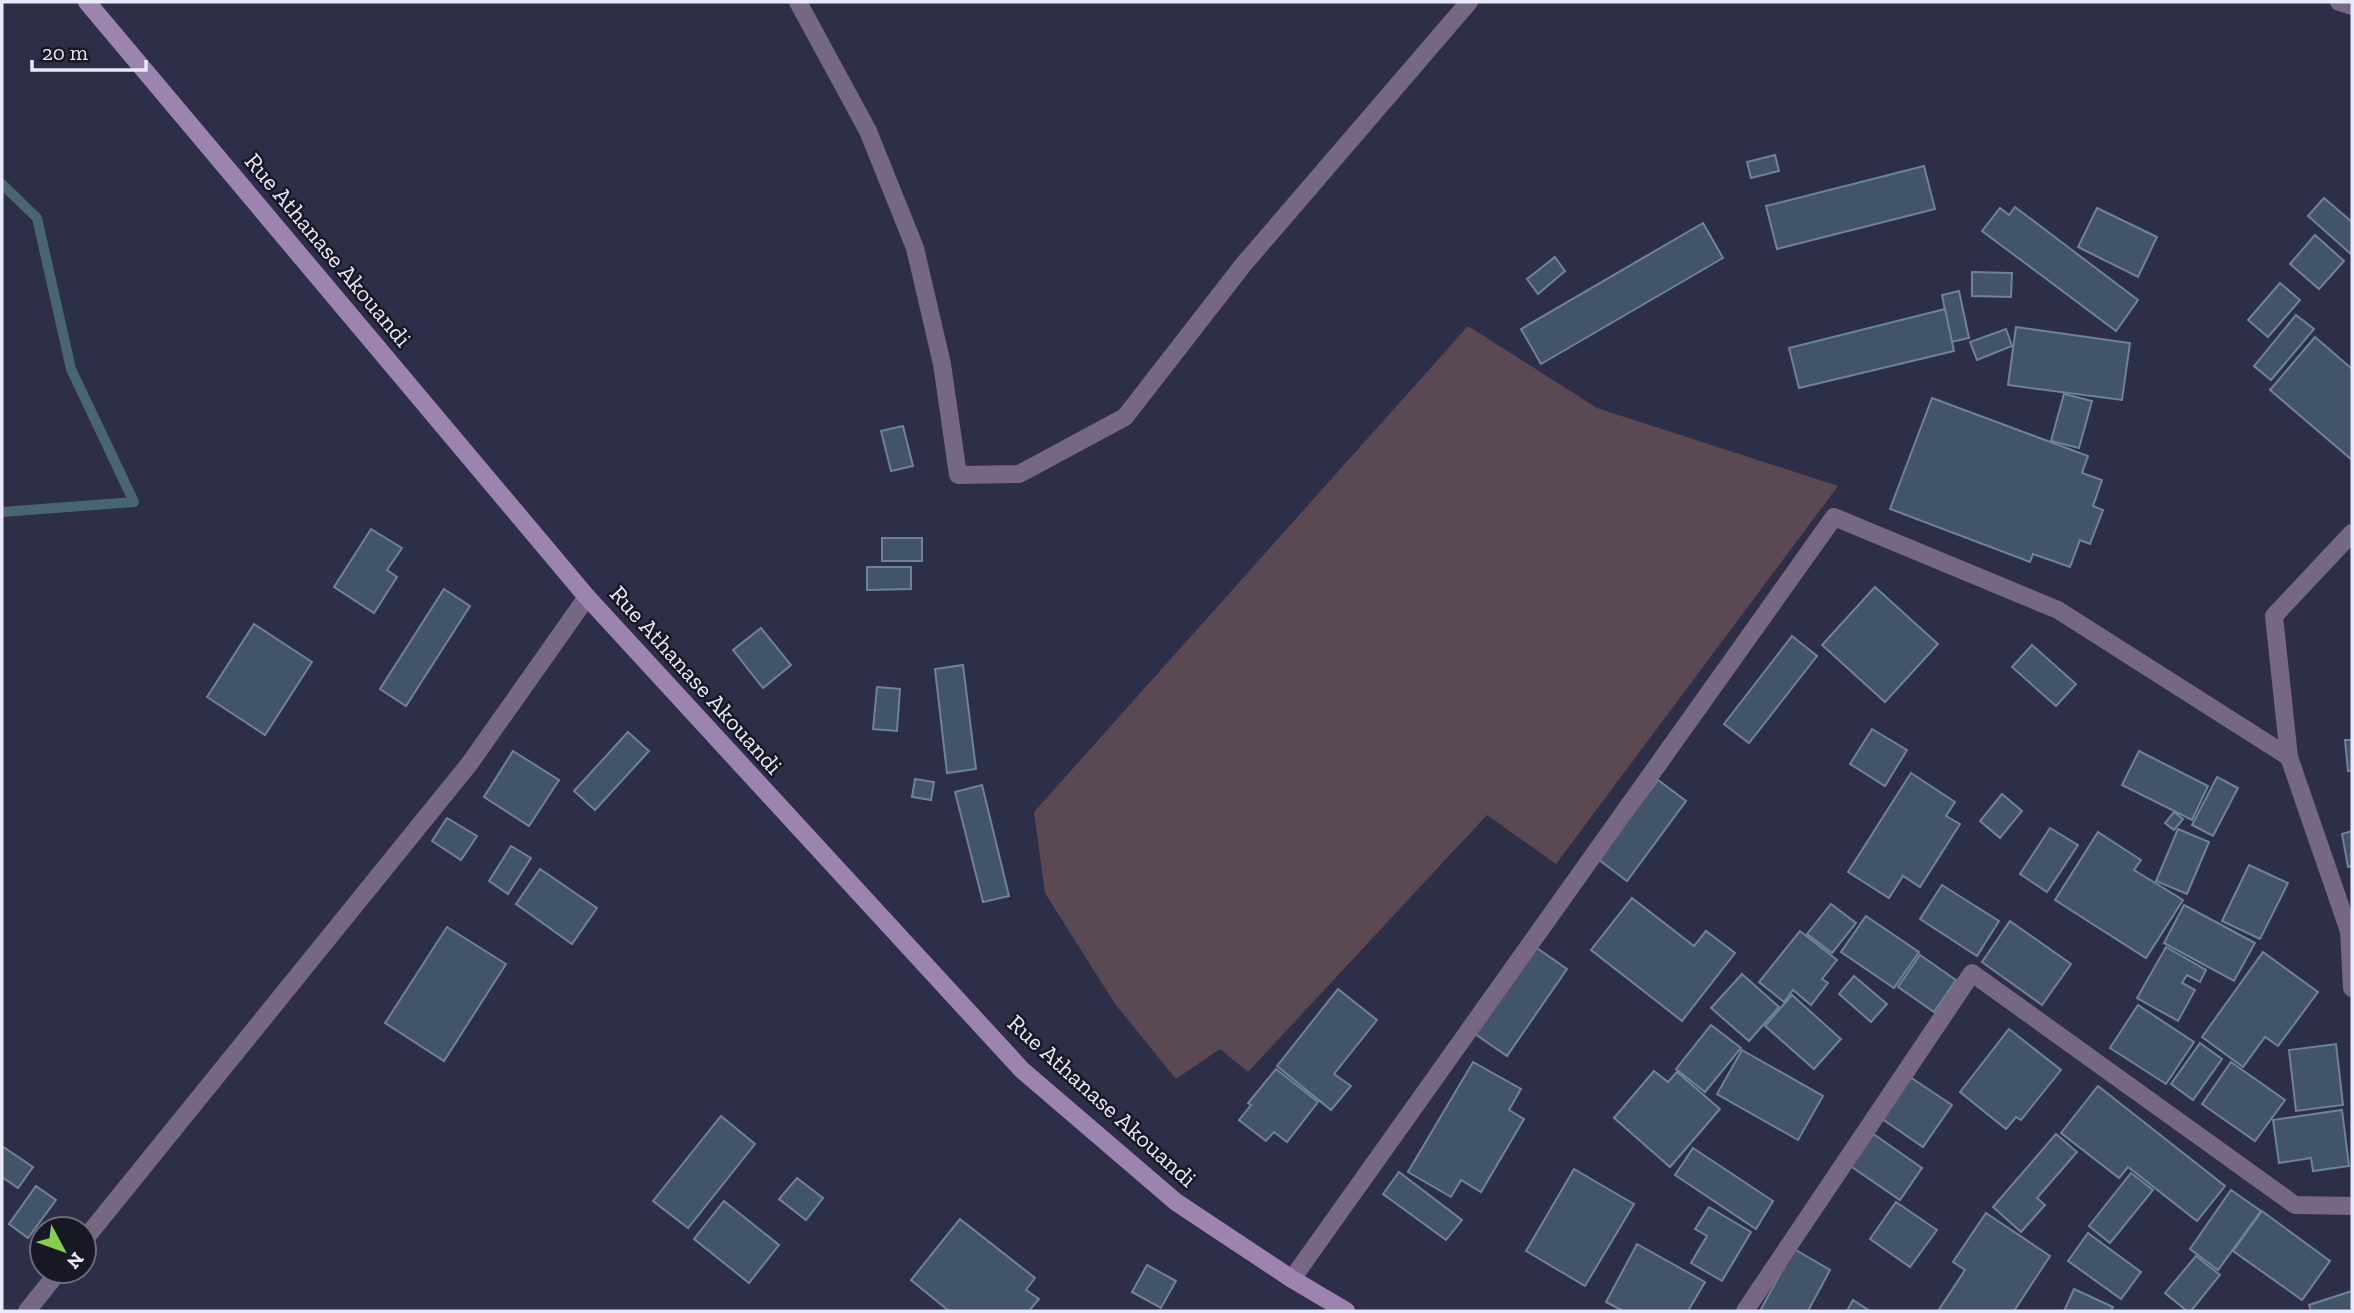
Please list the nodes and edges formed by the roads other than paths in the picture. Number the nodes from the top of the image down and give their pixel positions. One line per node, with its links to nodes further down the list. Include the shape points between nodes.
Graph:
1 (87, 2): 7 (street, Rue Athanase Akouandi)
2 (798, 2): 3 (street, via 868,131 915,248 942,364 958,475 1019,474 1125,417 1243,265)
3 (1469, 2)
4 (2339, 2): 5 (street)
5 (2352, 6)
6 (2352, 534): 8 (street, via 2274,616)
7 (587, 597): 12 (street, via 470,763); 13 (street, Rue Athanase Akouandi, via 1022,1070 1175,1202)
8 (2289, 757): 9 (street); 13 (street, via 2058,610 1834,517)
9 (2351, 932): 10 (street)
10 (2352, 988)
11 (2352, 1206): 17 (street, via 2295,1205 1972,973)
12 (98, 1223)
13 (1292, 1279): 16 (street, Rue Athanase Akouandi)
14 (48, 1285): 15 (street)
15 (27, 1311)
16 (1346, 1311)
17 (1745, 1311)

